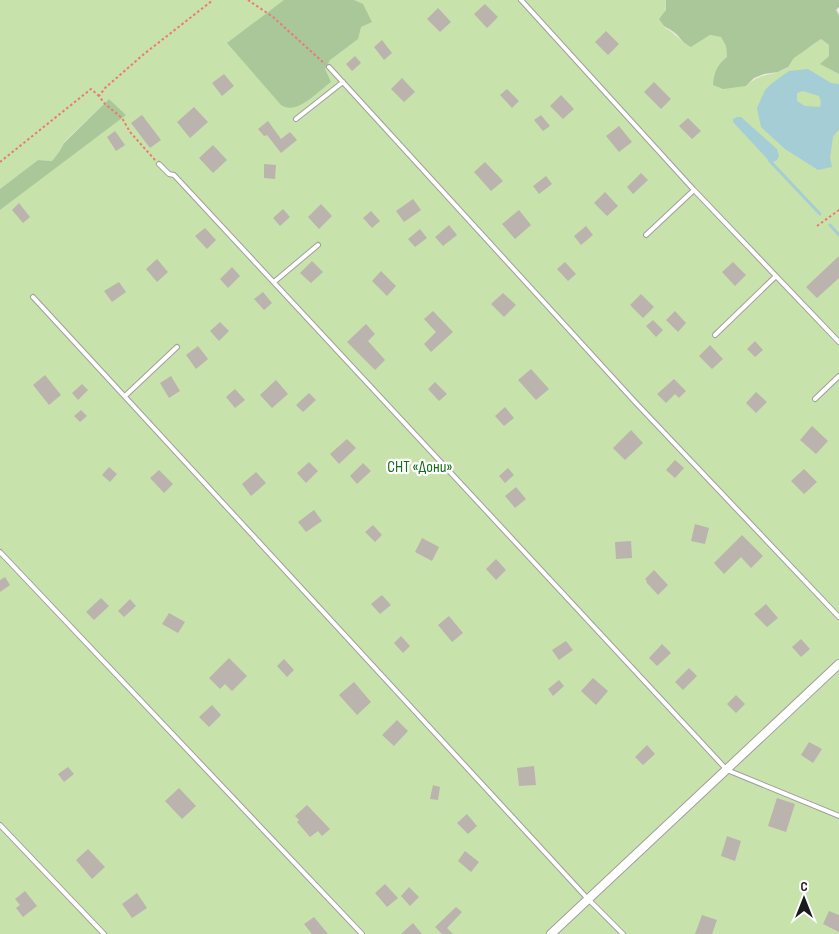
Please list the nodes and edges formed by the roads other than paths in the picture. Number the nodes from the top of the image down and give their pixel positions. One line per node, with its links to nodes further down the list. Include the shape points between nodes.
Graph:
1 (521, 0): 6 (lane)
2 (329, 67): 3 (lane)
3 (343, 82): 4 (lane); 19 (lane, via 636,403)
4 (296, 118)
5 (159, 164): 10 (lane, via 174,175)
6 (694, 190): 7 (lane); 9 (lane)
7 (646, 235)
8 (318, 245): 10 (lane)
9 (776, 276): 12 (lane); 13 (lane)
10 (274, 282): 21 (lane)
11 (33, 297): 16 (lane)
12 (715, 334)
13 (839, 342)
14 (177, 347): 16 (lane)
15 (839, 376): 17 (lane)
16 (124, 396): 24 (lane)
17 (815, 399)
18 (0, 552): 26 (lane)
19 (839, 617)
20 (839, 664): 21 (street)
21 (727, 770): 22 (lane); 24 (street)
22 (839, 816)
23 (0, 825): 25 (lane)
24 (587, 898): 27 (street); 28 (lane)
25 (104, 934)
26 (362, 934)
27 (551, 934)
28 (623, 934)

